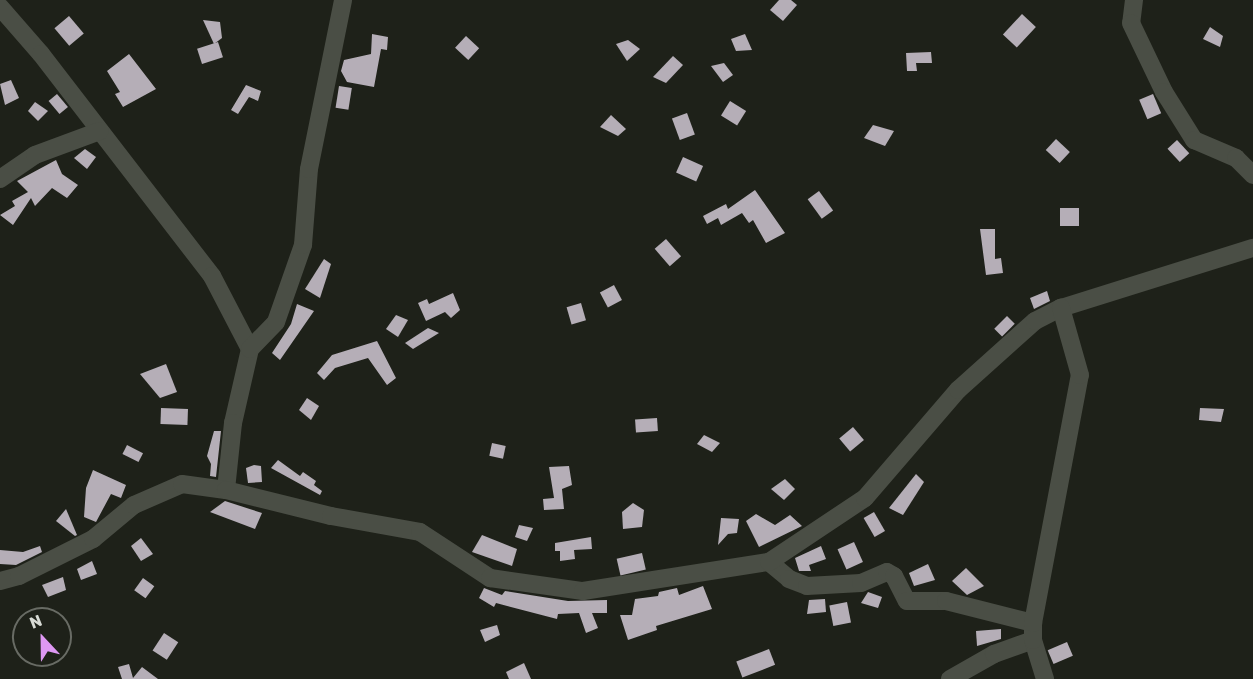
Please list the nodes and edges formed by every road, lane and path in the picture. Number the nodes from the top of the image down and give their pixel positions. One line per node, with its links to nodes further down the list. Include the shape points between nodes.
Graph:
1 (343, 0): 9 (street, via 309,169 303,245 276,322)
2 (1134, 0): 5 (street, via 1131,23 1164,92 1194,140 1236,158)
3 (0, 7): 4 (street)
4 (100, 131): 6 (street, via 35,155); 9 (street, via 212,276)
5 (1253, 175)
6 (0, 179)
7 (1253, 248): 8 (street)
8 (1061, 308): 11 (street, via 1035,321 958,390 866,498); 13 (street, via 1080,375)
9 (250, 349): 10 (street, via 233,423)
10 (226, 490): 11 (street, via 331,516 420,532 490,578 583,591); 12 (street, via 173,487 134,505 93,539 19,576)
11 (769, 562): 13 (street, via 789,579 807,586 861,584 887,572 894,576 907,601 946,601)
12 (0, 581)
13 (1033, 631): 14 (street); 15 (street)
14 (950, 679)
15 (1045, 679)

